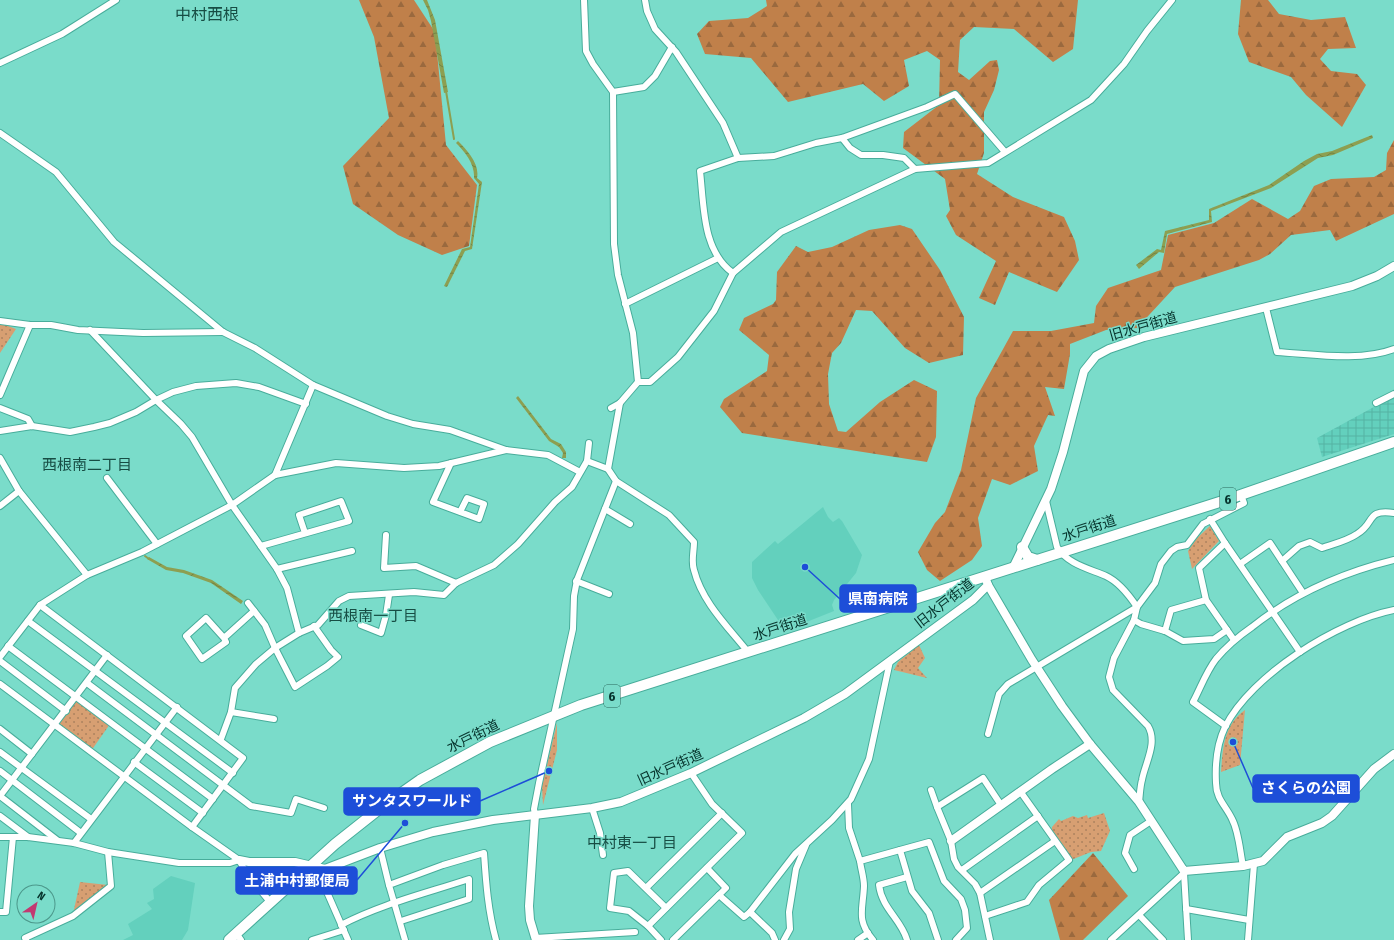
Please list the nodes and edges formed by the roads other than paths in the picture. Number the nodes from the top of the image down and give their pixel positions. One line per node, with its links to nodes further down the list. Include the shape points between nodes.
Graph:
1 (116, 0): 6 (street, via 62,34)
2 (584, 0): 7 (street, via 586,51)
3 (645, 0): 5 (street, via 655,29)
4 (1172, 0): 10 (street, via 1124,64 1091,100)
5 (672, 47): 7 (street, via 655,76 644,86); 11 (street, via 723,123)
6 (0, 63)
7 (613, 92): 16 (street, via 614,244)
8 (0, 133): 21 (street, via 56,172 114,242)
9 (842, 138): 10 (street, via 955,94); 11 (street, via 816,142 774,156); 12 (street, via 860,155 904,158)
10 (1005, 152): 12 (street, via 988,163)
11 (738, 158): 13 (street, via 700,171 707,230)
12 (915, 169): 15 (street, via 781,232)
13 (718, 258): 15 (street); 16 (street)
14 (1394, 266): 17 (street, 旧水戸街道, via 1352,286)
15 (733, 273): 23 (street, via 714,311 678,357 650,382)
16 (625, 304): 23 (street, via 633,333)
17 (1266, 308): 22 (street, via 1277,352 1366,355); 48 (street, 旧水戸街道, via 1126,342 1096,356 1084,371 1063,452)
18 (0, 321): 19 (street)
19 (30, 325): 20 (street, via 52,324); 26 (street)
20 (90, 330): 21 (street); 27 (street)
21 (223, 332): 24 (street, via 255,348)
22 (1394, 349)
23 (638, 382): 28 (street)
24 (313, 385): 30 (street); 37 (street, via 387,416 413,424 450,430)
25 (1394, 394): 29 (street)
26 (0, 396)
27 (156, 400): 30 (street, via 196,386 236,383 259,386); 33 (street, via 130,415 94,427 70,432); 49 (street, via 192,437)
28 (620, 403): 32 (street); 41 (street)
29 (1376, 403)
30 (306, 404): 43 (street)
31 (0, 408): 33 (street, via 28,419)
32 (611, 408)
33 (32, 426): 34 (street)
34 (0, 431)
35 (1394, 442): 47 (highway, 水戸街道 / 6)
36 (590, 443): 39 (street)
37 (506, 450): 40 (street); 42 (street, via 548,456)
38 (0, 458): 46 (street)
39 (587, 461): 41 (street); 42 (street)
40 (451, 462): 43 (street, via 440,466 404,468 336,463); 52 (street, via 433,502)
41 (608, 469): 45 (street)
42 (580, 472): 73 (street, via 572,488 555,502 513,548 494,565)
43 (275, 475): 49 (street)
44 (107, 478): 59 (street)
45 (616, 481): 51 (street); 95 (street, via 669,515 694,542 693,569 700,586 716,612)
46 (19, 491): 50 (street); 70 (street)
47 (1241, 495): 54 (street, via 1244,503); 63 (highway, 水戸街道 / 6)
48 (1046, 501): 61 (street, 旧水戸街道); 63 (street)
49 (232, 505): 59 (street); 60 (street)
50 (0, 506)
51 (605, 509): 55 (street); 71 (street)
52 (460, 512)
53 (1394, 513): 66 (street, via 1378,512 1365,528 1353,537 1322,548 1310,542 1299,546)
54 (1210, 519): 58 (street); 80 (street, via 1199,528 1187,545 1171,551 1161,564 1155,583)
55 (630, 524)
56 (305, 533): 56 (street, via 349,521 341,501 299,515); 60 (street)
57 (386, 536): 73 (street, via 384,568 416,566)
58 (1225, 542): 67 (street); 77 (street, via 1199,568)
59 (157, 544): 70 (street)
60 (261, 546): 69 (street)
61 (1022, 547): 64 (highway, via 1028,557); 68 (street, 旧水戸街道)
62 (352, 551): 69 (street)
63 (1060, 552): 64 (highway, 水戸街道 / 6); 80 (street, via 1086,569 1106,576 1118,584)
64 (1037, 560): 68 (highway, 水戸街道 / 6)
65 (1394, 560): 74 (street, via 1343,574)
66 (1282, 561): 67 (street, via 1270,543); 74 (street)
67 (1240, 564): 81 (street)
68 (1013, 568): 72 (highway, 水戸街道 / 6)
69 (277, 569): 90 (street, via 287,588)
70 (88, 574): 79 (street)
71 (576, 581): 75 (street); 109 (street, via 573,629)
72 (986, 581): 95 (highway, 水戸街道 / 6); 100 (street, 旧水戸街道, via 973,600); 101 (street)
73 (456, 583): 76 (street, via 444,595 414,592)
74 (1303, 592): 81 (street)
75 (609, 594)
76 (389, 595): 86 (street, via 381,633); 87 (street, via 349,596 339,600 318,625)
77 (1206, 600): 88 (street); 89 (street, via 1171,610)
78 (248, 603): 83 (street)
79 (40, 605): 85 (street); 97 (street)
80 (1137, 608): 84 (street); 101 (street)
81 (1272, 610): 92 (street); 96 (street)
82 (1394, 610): 96 (street, via 1332,633)
83 (254, 611): 91 (street); 94 (street, via 265,625)
84 (1134, 620): 89 (street); 135 (street, via 1114,658 1110,677 1113,690 1152,733)
85 (28, 621): 93 (street); 102 (street)
86 (361, 625)
87 (314, 626): 90 (street); 94 (street, via 338,656 295,686)
88 (1226, 630): 89 (street, via 1214,639 1183,641); 92 (street)
89 (1165, 631)
90 (299, 633): 94 (street)
91 (224, 638): 91 (street, via 226,642 202,660 186,636 206,618)
92 (1234, 640): 113 (street, via 1216,660 1193,702)
93 (8, 646): 98 (street); 105 (street)
94 (275, 648): 108 (street, via 256,664 235,688)
95 (748, 652): 109 (highway, 水戸街道 / 6)
96 (1300, 652): 113 (street, via 1248,696)
97 (107, 655): 102 (street); 106 (street)
98 (0, 657)
99 (0, 661): 107 (street)
100 (890, 661): 127 (street, 旧水戸街道, via 845,694 804,718); 136 (street, via 869,759)
101 (1038, 668): 115 (street, via 1008,684 998,694); 118 (street)
102 (95, 671): 103 (street); 111 (street)
103 (86, 683): 105 (street); 116 (street)
104 (0, 684): 112 (street)
105 (76, 697): 107 (street); 119 (street)
106 (176, 707): 111 (street); 117 (street)
107 (66, 711): 112 (street)
108 (231, 712): 110 (street); 117 (street)
109 (555, 714): 143 (street, via 536,796); 166 (highway, 水戸街道 / 6, via 490,742 420,780 352,829)
110 (274, 719)
111 (165, 722): 116 (street); 126 (street)
112 (55, 725): 121 (street); 128 (street)
113 (1226, 726): 165 (street, via 1218,750 1216,785 1221,802 1232,819)
114 (0, 729): 121 (street)
115 (988, 734)
116 (155, 735): 119 (street); 130 (street)
117 (221, 740): 126 (street, via 243,758)
118 (1090, 744): 132 (street); 135 (street)
119 (144, 748): 123 (street); 134 (street)
120 (0, 752): 124 (street)
121 (32, 754): 124 (street)
122 (1394, 754): 164 (street, via 1369,774 1332,816 1322,823 1287,837 1269,857)
123 (134, 762): 128 (street); 141 (street)
124 (22, 768): 129 (street); 146 (street)
125 (0, 771): 129 (street)
126 (232, 773): 130 (street)
127 (691, 773): 140 (street, 旧水戸街道, via 621,802); 142 (street, via 712,804)
128 (123, 776): 146 (street); 148 (street)
129 (12, 780): 133 (street); 149 (street)
130 (223, 786): 134 (street); 139 (street, via 251,806 291,813 296,799)
131 (931, 790): 138 (street)
132 (1020, 791): 137 (street); 145 (street)
133 (0, 796): 154 (street)
134 (213, 799): 141 (street)
135 (1139, 802): 147 (street)
136 (848, 804): 157 (street); 163 (street, via 849,828)
137 (1001, 805): 138 (street, via 983,778); 155 (street)
138 (937, 807): 155 (street)
139 (324, 808)
140 (592, 808): 143 (street, 旧水戸街道); 161 (street, via 600,833)
141 (203, 813): 148 (street)
142 (722, 813): 167 (street, via 742,833); 173 (street)
143 (535, 815): 158 (street, 旧水戸街道, via 492,820 433,832); 191 (street, via 529,906)
144 (0, 816): 152 (street)
145 (1038, 816): 153 (street); 169 (street)
146 (91, 820): 149 (street)
147 (1151, 821): 168 (street, via 1130,835 1125,853); 170 (street)
148 (192, 827): 162 (street)
149 (81, 833): 156 (street)
150 (0, 837): 151 (street)
151 (13, 837): 152 (street); 180 (street, via 6,912)
152 (28, 837): 154 (street)
153 (1055, 840): 174 (street); 183 (street, via 1069,860 1066,864 1039,884 1027,902)
154 (59, 841): 156 (street)
155 (951, 841): 169 (street, via 954,859)
156 (74, 843): 160 (street)
157 (806, 844): 181 (street, via 791,859); 201 (street, via 796,869 789,912 790,929)
158 (380, 848): 166 (street, 旧水戸街道, via 334,867); 172 (street)
159 (900, 850): 163 (street); 171 (street); 206 (street, via 929,842 944,881 961,899 965,910 967,928)
160 (108, 852): 162 (street, via 178,863 230,863); 193 (street, via 111,886 73,916 25,938)
161 (603, 855)
162 (239, 860): 166 (street, via 295,862); 176 (street)
163 (860, 861): 189 (street, via 864,884 860,915)
164 (1254, 864): 165 (street); 184 (street)
165 (1243, 866): 170 (street)
166 (315, 867): 176 (highway, 水戸街道 / 6); 187 (street)
167 (707, 868): 175 (street, via 726,888); 178 (street)
168 (1134, 869)
169 (962, 870): 174 (street)
170 (1184, 873): 179 (street); 182 (street)
171 (907, 877): 204 (street, via 879,885 888,910 904,930); 205 (street, via 912,891 930,914)
172 (389, 885): 177 (street); 197 (street, via 484,853 489,916)
173 (646, 888): 178 (street); 186 (street, via 628,871 614,873 610,908 630,911)
174 (980, 893): 183 (street)
175 (719, 895): 181 (street, via 744,917); 199 (street)
176 (271, 903): 190 (highway, 水戸街道 / 6)
177 (395, 903): 185 (street); 185 (street, via 469,879 469,898); 187 (street, via 352,919)
178 (666, 908): 186 (street)
179 (1186, 909): 184 (street); 209 (street)
180 (0, 912)
181 (750, 912): 200 (street, via 772,933)
182 (1139, 914): 192 (street); 208 (street)
183 (985, 916): 207 (street)
184 (1249, 920): 210 (street)
185 (401, 922): 196 (street)
186 (648, 926): 198 (street)
187 (343, 927): 194 (street); 195 (street)
188 (635, 932): 191 (street)
189 (868, 933): 202 (street); 203 (street)
190 (235, 938)
191 (536, 939)
192 (1113, 939)
193 (26, 940)
194 (312, 940)
195 (348, 940)
196 (405, 940)
197 (496, 940)
198 (662, 940)
199 (673, 940)
200 (775, 940)
201 (784, 940)
202 (858, 940)
203 (873, 940)
204 (907, 940)
205 (938, 940)
206 (956, 940)
207 (990, 940)
208 (1163, 940)
209 (1188, 940)
210 (1248, 940)

